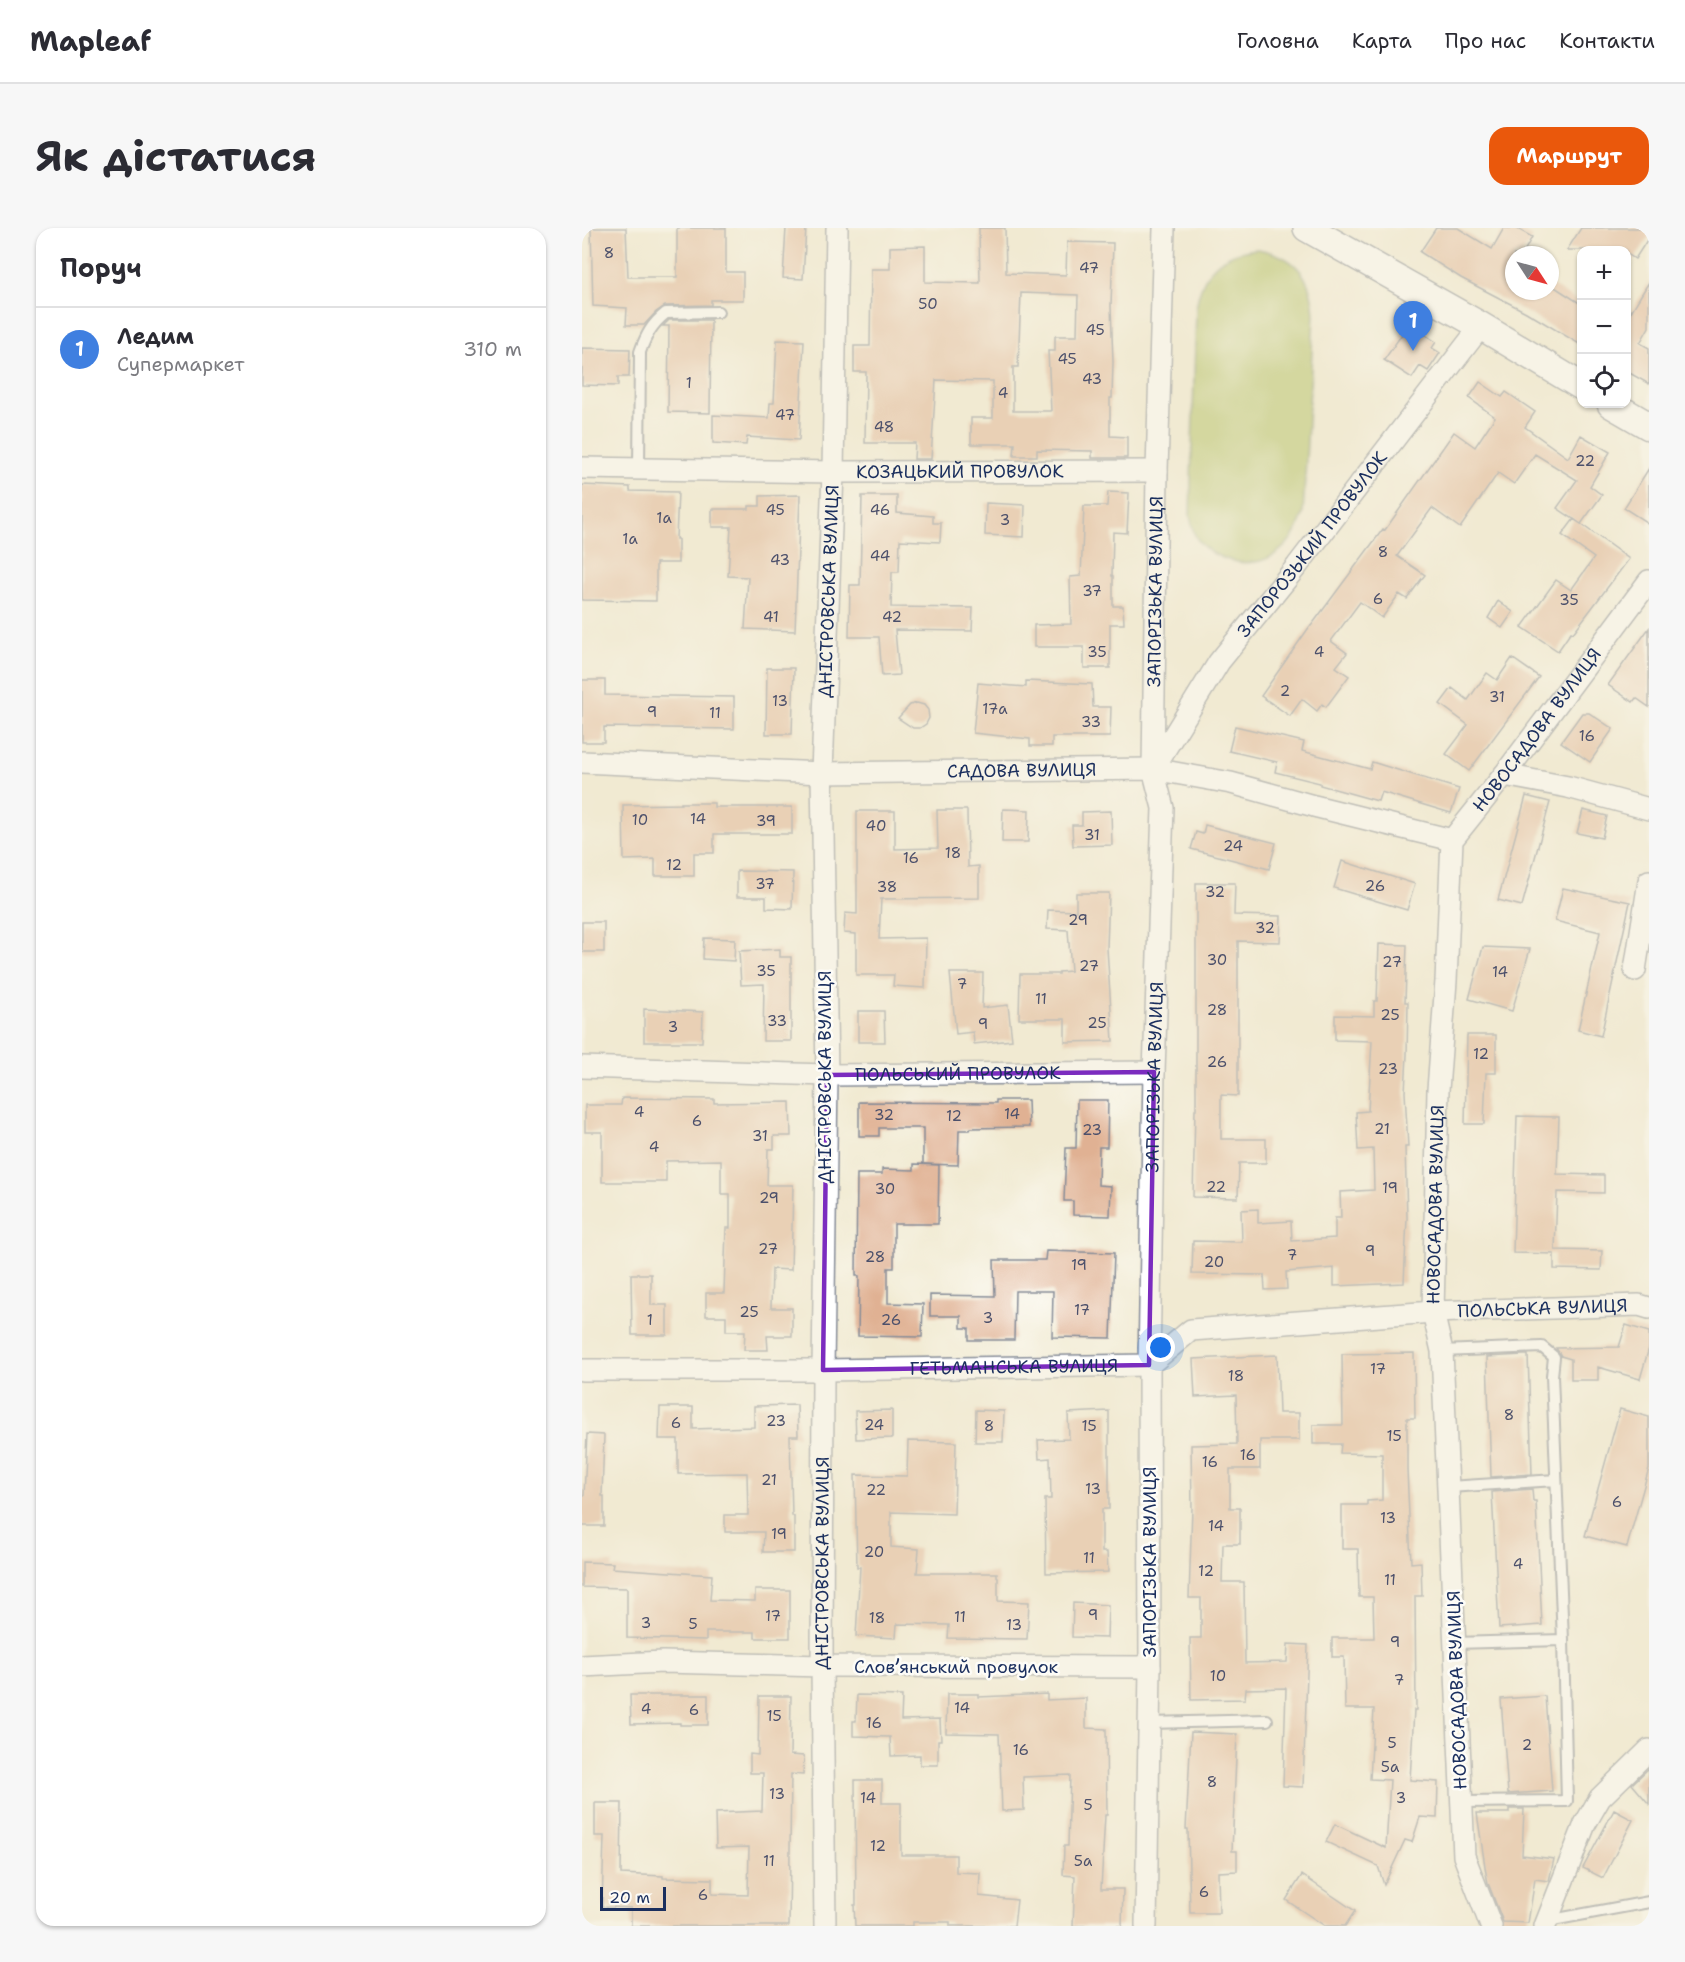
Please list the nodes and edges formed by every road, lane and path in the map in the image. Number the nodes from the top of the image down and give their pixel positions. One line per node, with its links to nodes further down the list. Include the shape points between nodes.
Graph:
1 (837, 228): 12 (street, ДНІСТРОВСЬКА ВУЛИЦЯ)
2 (1164, 228): 11 (street, ЗАПОРІЗЬКА ВУЛИЦЯ)
3 (1307, 228): 5 (street)
4 (718, 312): 10 (lane, via 666,313 646,335 640,351)
5 (1480, 326): 6 (street); 15 (street, ЗАПОРОЗЬКИЙ ПРОВУЛОК, via 1219,662)
6 (1577, 384)
7 (1618, 408): 8 (street)
8 (1649, 426)
9 (582, 468): 10 (street, КОЗАЦЬКИЙ ПРОВУЛОК)
10 (639, 469): 12 (street, КОЗАЦЬКИЙ ПРОВУЛОК)
11 (1157, 471): 12 (street, КОЗАЦЬКИЙ ПРОВУЛОК); 15 (street, ЗАПОРІЗЬКА ВУЛИЦЯ)
12 (833, 472): 16 (street, ДНІСТРОВСЬКА ВУЛИЦЯ)
13 (1649, 581): 17 (street, НОВОСАДОВА ВУЛИЦЯ)
14 (582, 762): 16 (street, САДОВА ВУЛИЦЯ)
15 (1153, 768): 16 (street, САДОВА ВУЛИЦЯ); 19 (street, САДОВА ВУЛИЦЯ, via 1231,783); 23 (street, ЗАПОРІЗЬКА ВУЛИЦЯ, via 1163,808)
16 (822, 773): 24 (street, ДНІСТРОВСЬКА ВУЛИЦЯ)
17 (1504, 775): 18 (street); 19 (street, НОВОСАДОВА ВУЛИЦЯ)
18 (1649, 809)
19 (1452, 840): 26 (street, НОВОСАДОВА ВУЛИЦЯ, via 1438,1090)
20 (1649, 881): 21 (street)
21 (1635, 970)
22 (582, 1067): 24 (street, ПОЛЬСЬКИЙ ПРОВУЛОК)
23 (1154, 1072): 24 (street, ПОЛЬСЬКИЙ ПРОВУЛОК); 28 (street, ЗАПОРІЗЬКА ВУЛИЦЯ)
24 (827, 1075): 30 (street, ДНІСТРОВСЬКА ВУЛИЦЯ)
25 (1649, 1308): 26 (street, ПОЛЬСЬКА ВУЛИЦЯ, via 1639,1305)
26 (1433, 1312): 27 (street, НОВОСАДОВА ВУЛИЦЯ); 28 (street, via 1191,1330)
27 (1442, 1351): 31 (lane, via 1542,1347 1554,1357); 32 (street, НОВОСАДОВА ВУЛИЦЯ)
28 (1149, 1365): 30 (street, ГЕТЬМАНСЬКА ВУЛИЦЯ); 37 (street, ЗАПОРІЗЬКА ВУЛИЦЯ)
29 (582, 1370): 30 (street, ГЕТЬМАНСЬКА ВУЛИЦЯ)
30 (823, 1370): 36 (street, ДНІСТРОВСЬКА ВУЛИЦЯ)
31 (1557, 1480): 32 (lane); 33 (lane)
32 (1449, 1487): 34 (street, НОВОСАДОВА ВУЛИЦЯ)
33 (1563, 1640): 34 (lane); 41 (lane, via 1567,1801)
34 (1455, 1643): 41 (street, НОВОСАДОВА ВУЛИЦЯ)
35 (582, 1666): 36 (street, Словʼянський провулок, via 663,1662)
36 (822, 1666): 37 (street, Словʼянський провулок); 44 (street, ДНІСТРОВСЬКА ВУЛИЦЯ)
37 (1150, 1667): 39 (street, ЗАПОРІЗЬКА ВУЛИЦЯ)
38 (1267, 1720): 39 (lane)
39 (1149, 1723): 45 (street, ЗАПОРІЗЬКА ВУЛИЦЯ)
40 (1649, 1750): 43 (street, via 1600,1798 1585,1824)
41 (1462, 1802): 46 (street, НОВОСАДОВА ВУЛИЦЯ, via 1464,1856)
42 (1649, 1902): 43 (lane)
43 (1546, 1923)
44 (825, 1926)
45 (1146, 1926)
46 (1491, 1926)

